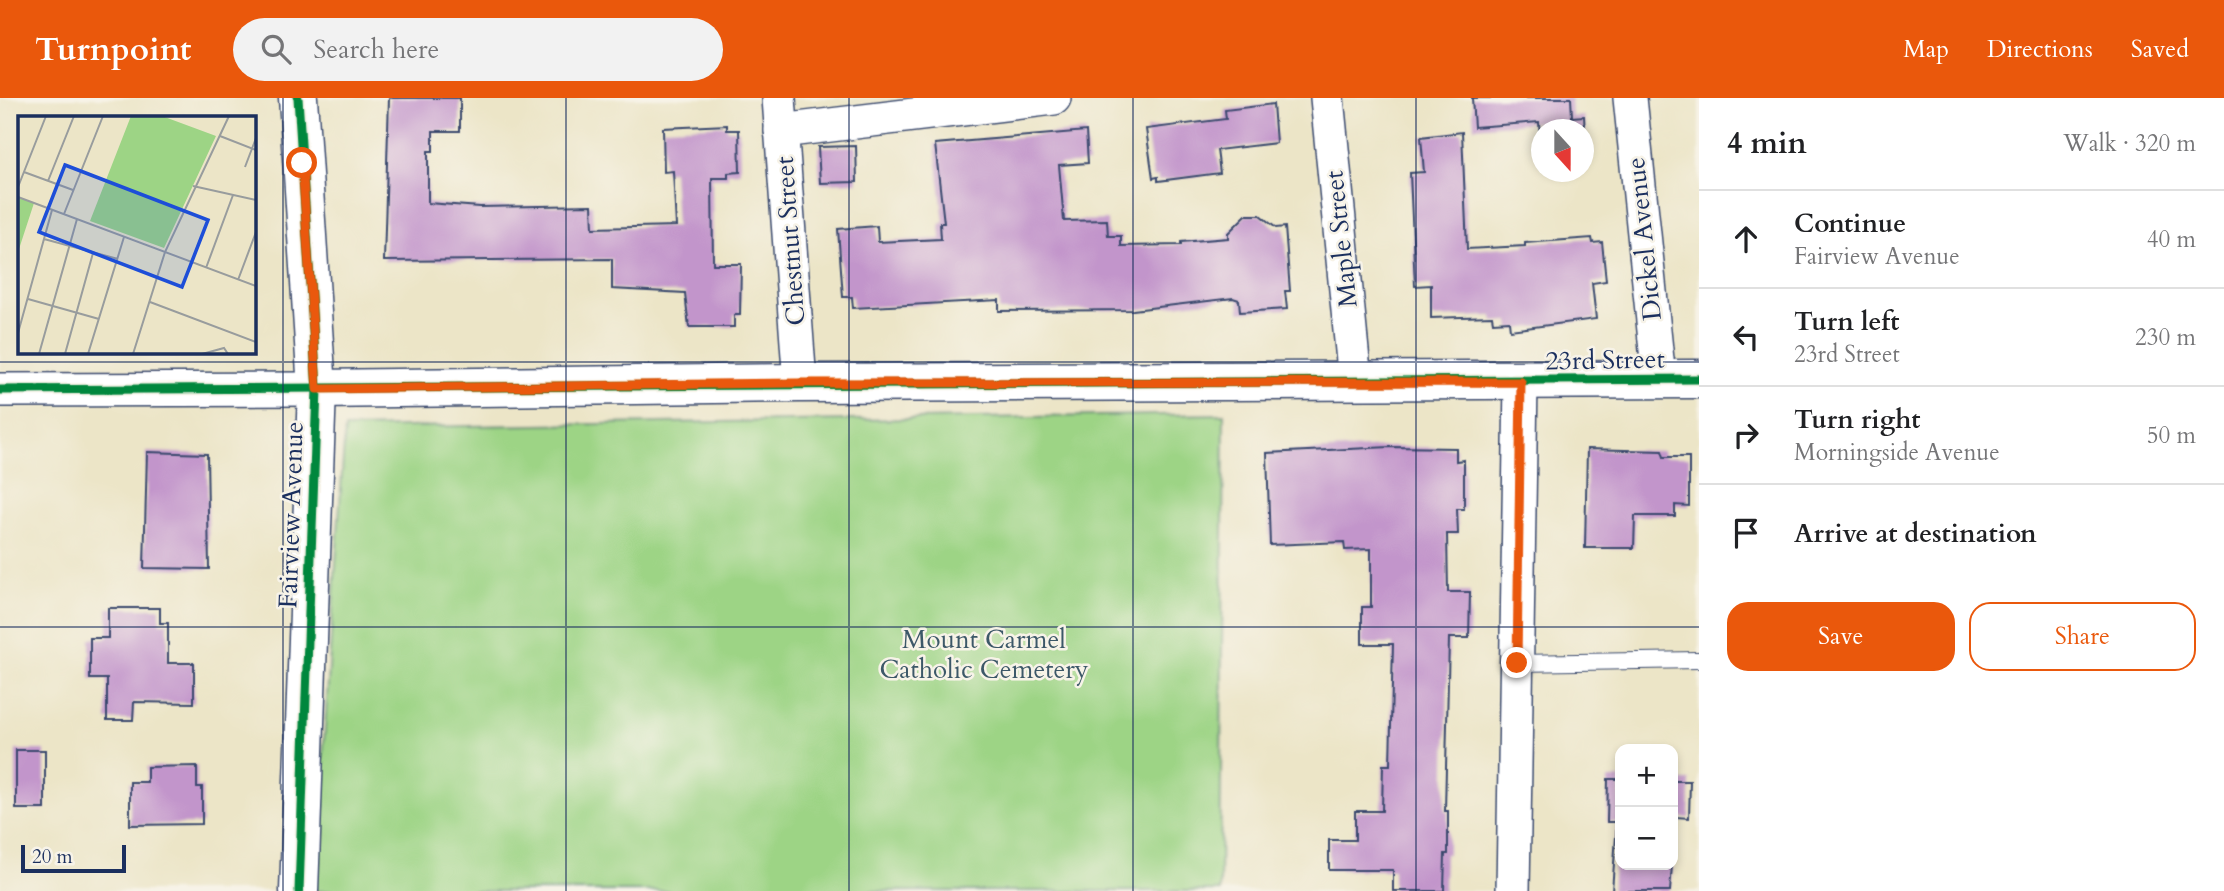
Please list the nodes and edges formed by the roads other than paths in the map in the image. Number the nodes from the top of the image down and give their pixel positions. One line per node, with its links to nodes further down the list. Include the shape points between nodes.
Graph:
1 (298, 98): 12 (street, Fairview Avenue)
2 (779, 98): 6 (street, Chestnut Street)
3 (1054, 98): 6 (street)
4 (1327, 98): 9 (street, Maple Street)
5 (1630, 98): 7 (street, Dickel Avenue)
6 (781, 131): 11 (street, Chestnut Street)
7 (1659, 379): 8 (street, 23rd Street); 10 (street, 23rd Street)
8 (1699, 379)
9 (1355, 381): 10 (street, 23rd Street); 11 (street, 23rd Street)
10 (1521, 382): 15 (street)
11 (800, 383): 12 (street, 23rd Street)
12 (317, 389): 13 (street, 23rd Street); 16 (street, Fairview Avenue)
13 (0, 390)
14 (1699, 660): 15 (lane)
15 (1517, 663): 17 (street)
16 (299, 891)
17 (1513, 891)

